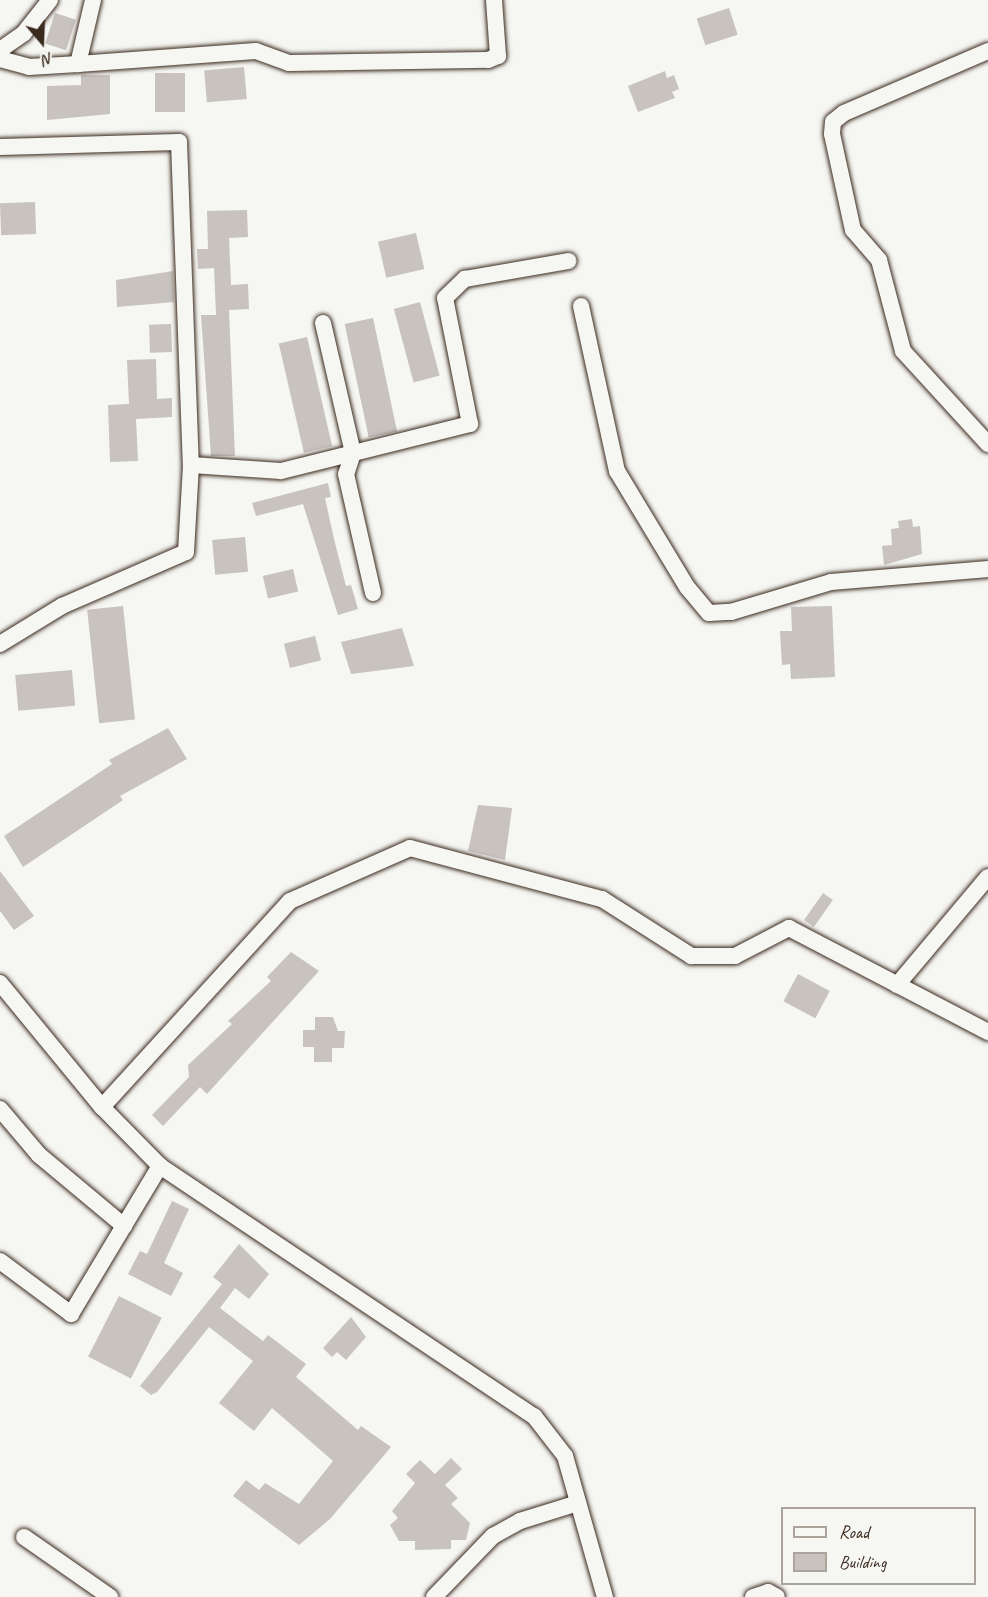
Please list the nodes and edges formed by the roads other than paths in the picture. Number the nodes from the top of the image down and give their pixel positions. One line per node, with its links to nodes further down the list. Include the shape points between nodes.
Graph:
1 (50, 0): 4 (street, via 24,33)
2 (93, 0): 7 (street)
3 (494, 0): 7 (street, via 498,56 488,60 289,63 255,51)
4 (0, 50)
5 (988, 51): 12 (street, via 844,113 833,122 832,134 854,230 879,260 903,351)
6 (0, 60): 7 (street, via 29,67)
7 (78, 64)
8 (0, 147): 14 (street, via 179,142)
9 (568, 261): 13 (street, via 465,279 445,298 470,424)
10 (580, 306): 15 (street, via 617,471 687,587 709,613 731,612 831,582)
11 (323, 323): 13 (street)
12 (988, 444)
13 (353, 453): 14 (street, via 281,471); 16 (street, via 346,474)
14 (191, 465): 17 (street, via 186,552 62,606)
15 (988, 569)
16 (373, 593)
17 (0, 644)
18 (988, 877): 20 (street)
19 (0, 983): 22 (street)
20 (897, 985): 21 (street); 22 (street, via 789,928 735,956 691,956 602,899 410,848 290,901)
21 (988, 1032)
22 (102, 1107): 24 (street)
23 (0, 1109): 25 (street, via 39,1155)
24 (160, 1166): 25 (street); 27 (street, via 534,1416 565,1456)
25 (124, 1226): 26 (street, via 71,1314)
26 (0, 1261)
27 (578, 1503): 30 (street, via 520,1521 493,1536); 31 (street)
28 (24, 1537): 29 (street)
29 (110, 1597)
30 (434, 1597)
31 (605, 1597)
32 (753, 1597): 33 (street, via 768,1592)
33 (777, 1597)

